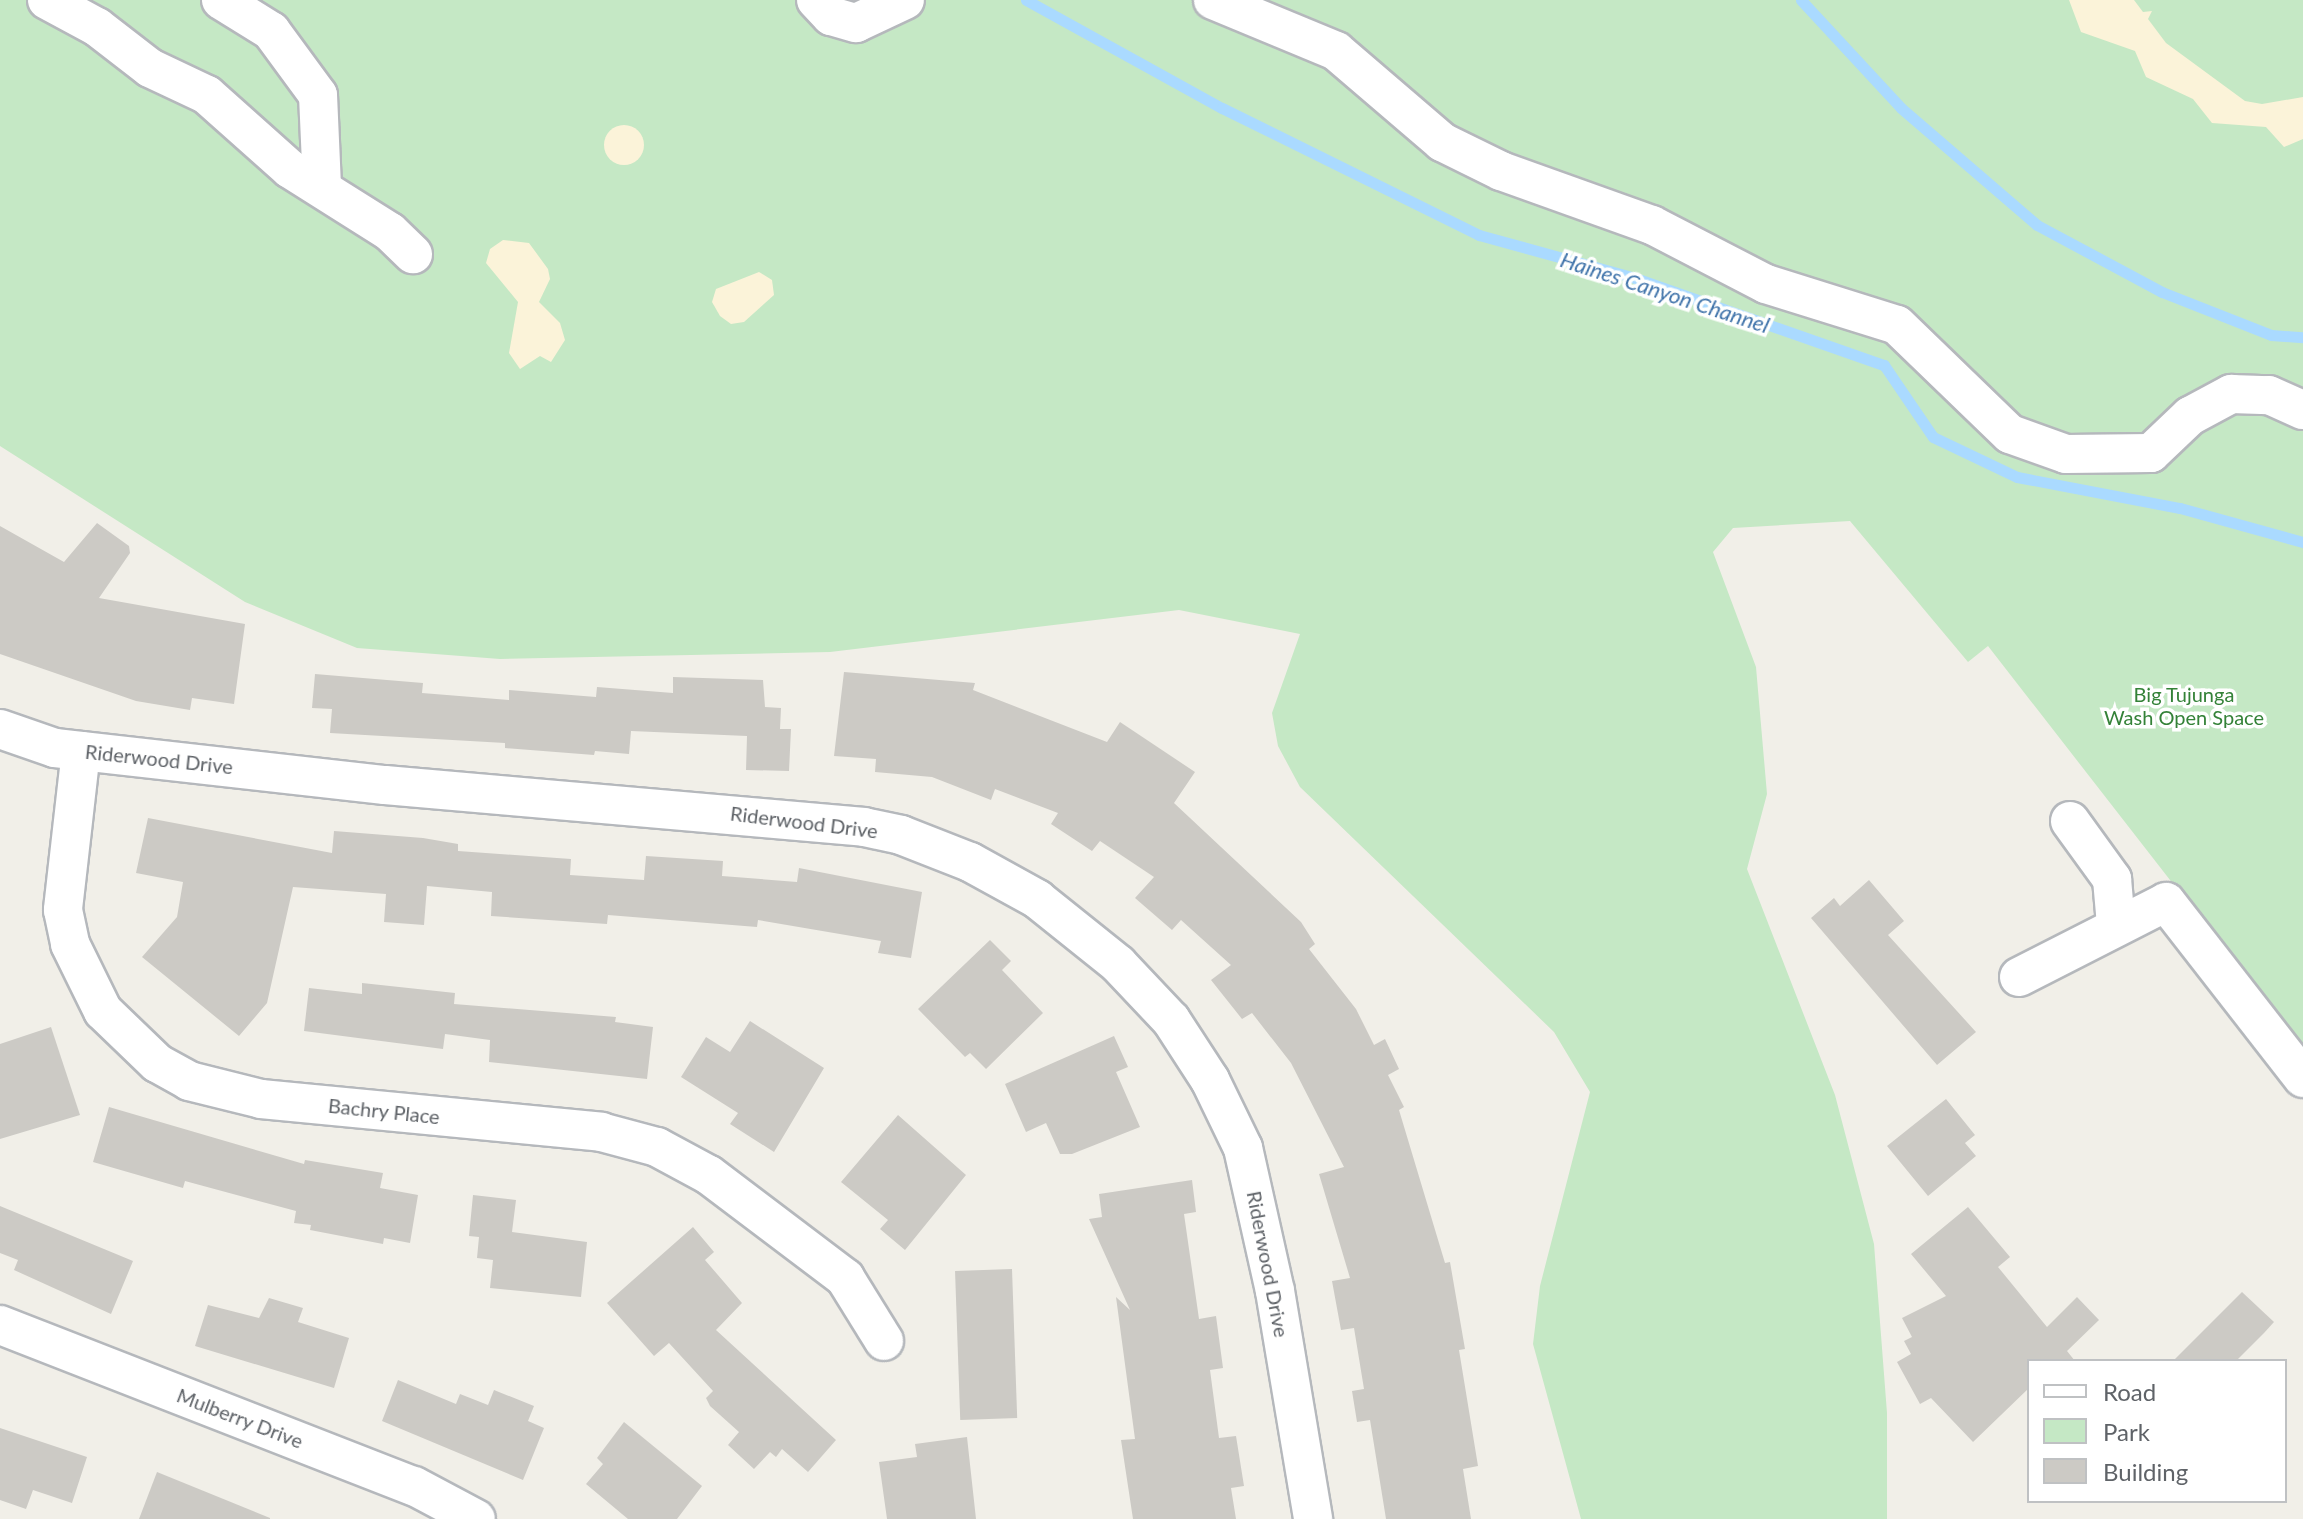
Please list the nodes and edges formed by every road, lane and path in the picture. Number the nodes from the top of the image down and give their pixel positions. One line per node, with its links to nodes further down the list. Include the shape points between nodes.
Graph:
1 (47, 0): 6 (street, via 97,27 150,68 207,95 290,169)
2 (221, 0): 6 (street, via 271,31 318,95)
3 (816, 0): 5 (street, via 831,16 856,23)
4 (1213, 0): 8 (street, via 1336,51 1442,142 1501,171 1652,225 1766,284 1897,325 2010,434 2066,454 2151,453 2190,416 2231,394 2269,395)
5 (891, 7)
6 (322, 188): 7 (street)
7 (413, 254)
8 (2303, 410)
9 (0, 729): 10 (street, Riderwood Drive)
10 (81, 751): 16 (street, Bachry Place, via 63,910 70,944 103,1011 157,1063 189,1081 261,1099 601,1132 657,1147 709,1175 845,1278); 18 (street, Riderwood Drive, via 385,785 864,827 959,858 1037,899 1108,955 1171,1020 1210,1080 1243,1148 1275,1291)
11 (2070, 821): 12 (street, via 2112,879)
12 (2116, 925): 13 (street); 14 (street, via 2166,902)
13 (2019, 977)
14 (2303, 1078)
15 (0, 1325): 17 (street, Mulberry Drive, via 414,1486)
16 (884, 1341)
17 (476, 1519)
18 (1313, 1519)

